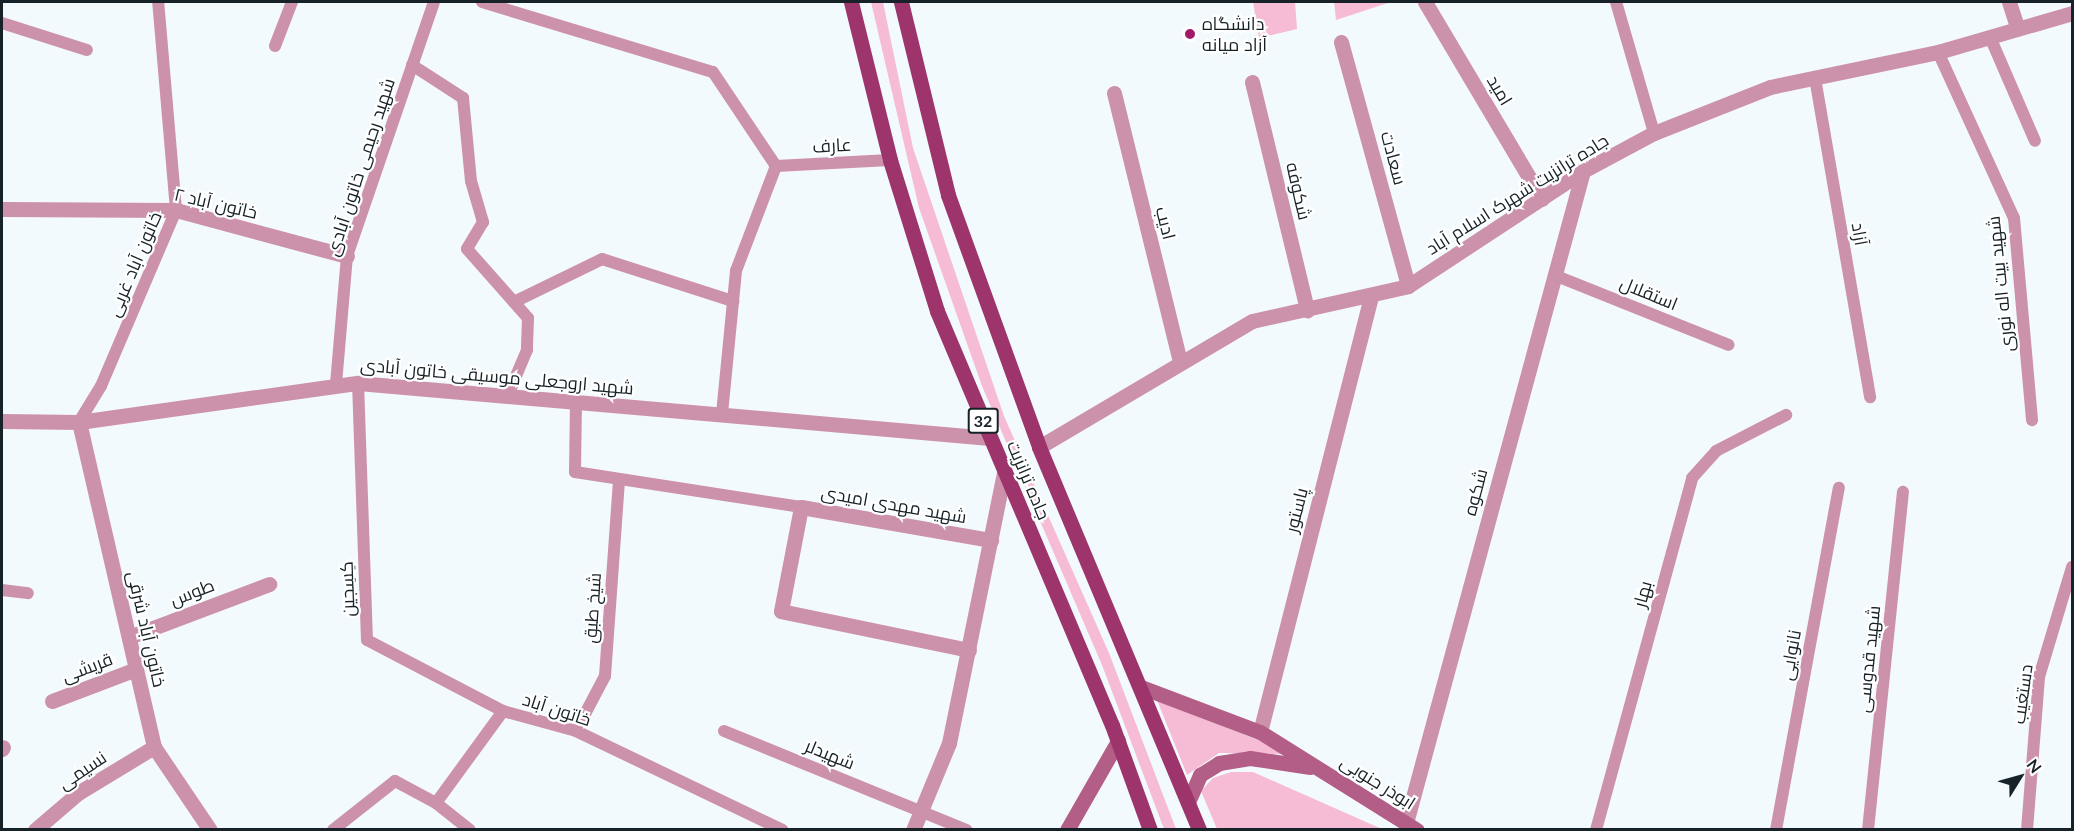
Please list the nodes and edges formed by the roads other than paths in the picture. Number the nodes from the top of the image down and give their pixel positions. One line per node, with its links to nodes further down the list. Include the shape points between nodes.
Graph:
1 (158, 2): 29 (lane, خاتون آباد غربی)
2 (292, 2): 15 (lane)
3 (434, 2): 18 (lane, شهید رحیمی خاتون آبادی)
4 (482, 2): 25 (lane, via 713,72)
5 (850, 2): 24 (main road, جاده ترانزیت / 32)
6 (900, 2): 50 (main road, جاده ترانزیت / 32, via 948,195)
7 (1425, 2): 27 (street, امید)
8 (1616, 2): 22 (lane)
9 (2009, 2): 12 (street)
10 (2073, 13): 12 (street, جاده ترانزیت شهرک اسلام آباد)
11 (2, 23): 16 (lane)
12 (2018, 29): 13 (street, جاده ترانزیت شهرک اسلام آباد)
13 (1990, 37): 17 (street, جاده ترانزیت شهرک اسلام آباد); 23 (lane)
14 (1341, 42): 32 (street, سعادت)
15 (275, 46)
16 (87, 50)
17 (1938, 52): 19 (street, جاده ترانزیت شهرک اسلام آباد); 46 (lane, شهید بیت اله نوری, via 2014,218)
18 (412, 65): 30 (lane, شهید رحیمی خاتون آبادی); 35 (lane, via 463,98 471,181 483,222 467,249)
19 (1815, 78): 22 (street, جاده ترانزیت شهرک اسلام آباد, via 1770,87); 42 (lane, آزاد)
20 (1252, 82): 36 (street, شکوفه)
21 (1114, 93): 38 (street, ادیب)
22 (1654, 133): 26 (street, جاده ترانزیت شهرک اسلام آباد)
23 (2035, 141)
24 (890, 160): 25 (lane, عارف); 49 (main road, جاده ترانزیت / 32, via 938,310)
25 (776, 166): 34 (lane, via 736,272)
26 (1583, 171): 27 (street, جاده ترانزیت شهرک اسلام آباد); 31 (street, شکوه)
27 (1542, 199): 32 (street, جاده ترانزیت شهرک اسلام آباد)
28 (2, 209): 29 (street, خاتون آباد ۲)
29 (176, 210): 30 (street, خاتون آباد ۲); 48 (lane, خاتون آباد غربی, via 101,386)
30 (347, 256): 40 (lane, شهید رحیمی خاتون آبادی)
31 (1554, 275): 37 (lane, استقلال); 76 (street, شکوه)
32 (1408, 286): 33 (street, جاده ترانزیت شهرک اسلام آباد)
33 (1371, 296): 36 (street, جاده ترانزیت شهرک اسلام آباد); 69 (street, پاستور)
34 (733, 301): 35 (lane, via 602,259); 44 (lane)
35 (514, 302): 41 (lane, via 528,318 527,350)
36 (1307, 310): 38 (street, جاده ترانزیت شهرک اسلام آباد, via 1252,321)
37 (1729, 345)
38 (1180, 361): 50 (street, جاده ترانزیت شهرک اسلام آباد)
39 (358, 383): 40 (street, شهید اروجعلی موسیقی خاتون آبادی); 41 (street, شهید اروجعلی موسیقی خاتون آبادی); 66 (lane, کِسِجین, via 367,640)
40 (336, 384): 48 (street, شهید اروجعلی موسیقی خاتون آبادی)
41 (508, 395): 43 (street, شهید اروجعلی موسیقی خاتون آبادی)
42 (1870, 397)
43 (576, 401): 44 (street, شهید اروجعلی موسیقی خاتون آبادی); 52 (lane, via 575,472)
44 (722, 414): 49 (street, شهید اروجعلی موسیقی خاتون آبادی)
45 (1786, 415): 87 (lane, بهار, via 1716,451 1692,478)
46 (2032, 420)
47 (2, 421): 48 (street, شهید اروجعلی موسیقی خاتون آبادی)
48 (79, 422): 61 (street, خاتون آباد شرقی)
49 (990, 438): 51 (main road, جاده ترانزیت / 32)
50 (1039, 447): 64 (main road, جاده ترانزیت / 32)
51 (1004, 472): 56 (street); 70 (main road, جاده ترانزیت / 32)
52 (619, 479): 55 (lane); 67 (lane, شیخ طبق, via 605,676)
53 (1839, 488): 88 (lane, نانوایی)
54 (1903, 492): 89 (lane, شهید قدوسی)
55 (801, 507): 56 (street, شهید مهدی امیدی); 62 (street, شهید مهدی امیدی, via 781,611)
56 (991, 540): 62 (street)
57 (2073, 567): 90 (lane, دستغیب, via 2039,677)
58 (269, 584): 61 (street, طوس)
59 (2, 590): 60 (lane)
60 (28, 593)
61 (129, 637): 63 (street, خاتون آباد شرقی)
62 (969, 650): 75 (street, via 949,743)
63 (136, 669): 65 (street, قریشی); 71 (street, خاتون آباد شرقی)
64 (1140, 687): 69 (street, ابوذر جنوبی); 73 (main road, جاده ترانزیت / 32)
65 (52, 701)
66 (503, 711): 67 (lane, خاتون آباد); 74 (lane, خاتون آباد)
67 (576, 731): 77 (lane, خاتون آباد)
68 (724, 731): 75 (lane, شهیدلر)
69 (1260, 732): 72 (street, ابوذر جنوبی)
70 (1118, 741): 84 (street); 85 (main road, جاده ترانزیت / 32)
71 (154, 747): 78 (street, نسیمی, via 78,793); 79 (street, خاتون آباد شرقی)
72 (1318, 768): 73 (street, via 1234,759 1200,775); 76 (street, ابوذر جنوبی)
73 (1188, 802): 86 (main road, جاده ترانزیت / 32)
74 (436, 803): 80 (lane, via 395,781); 81 (lane)
75 (922, 811): 82 (street); 83 (lane, شهیدلر)
76 (1411, 826)
77 (781, 829)
78 (35, 830)
79 (210, 830)
80 (333, 830)
81 (470, 830)
82 (913, 830)
83 (967, 830)
84 (1067, 830)
85 (1150, 830)
86 (1199, 830)
87 (1596, 830)
88 (1776, 830)
89 (1868, 830)
90 (2027, 830)

